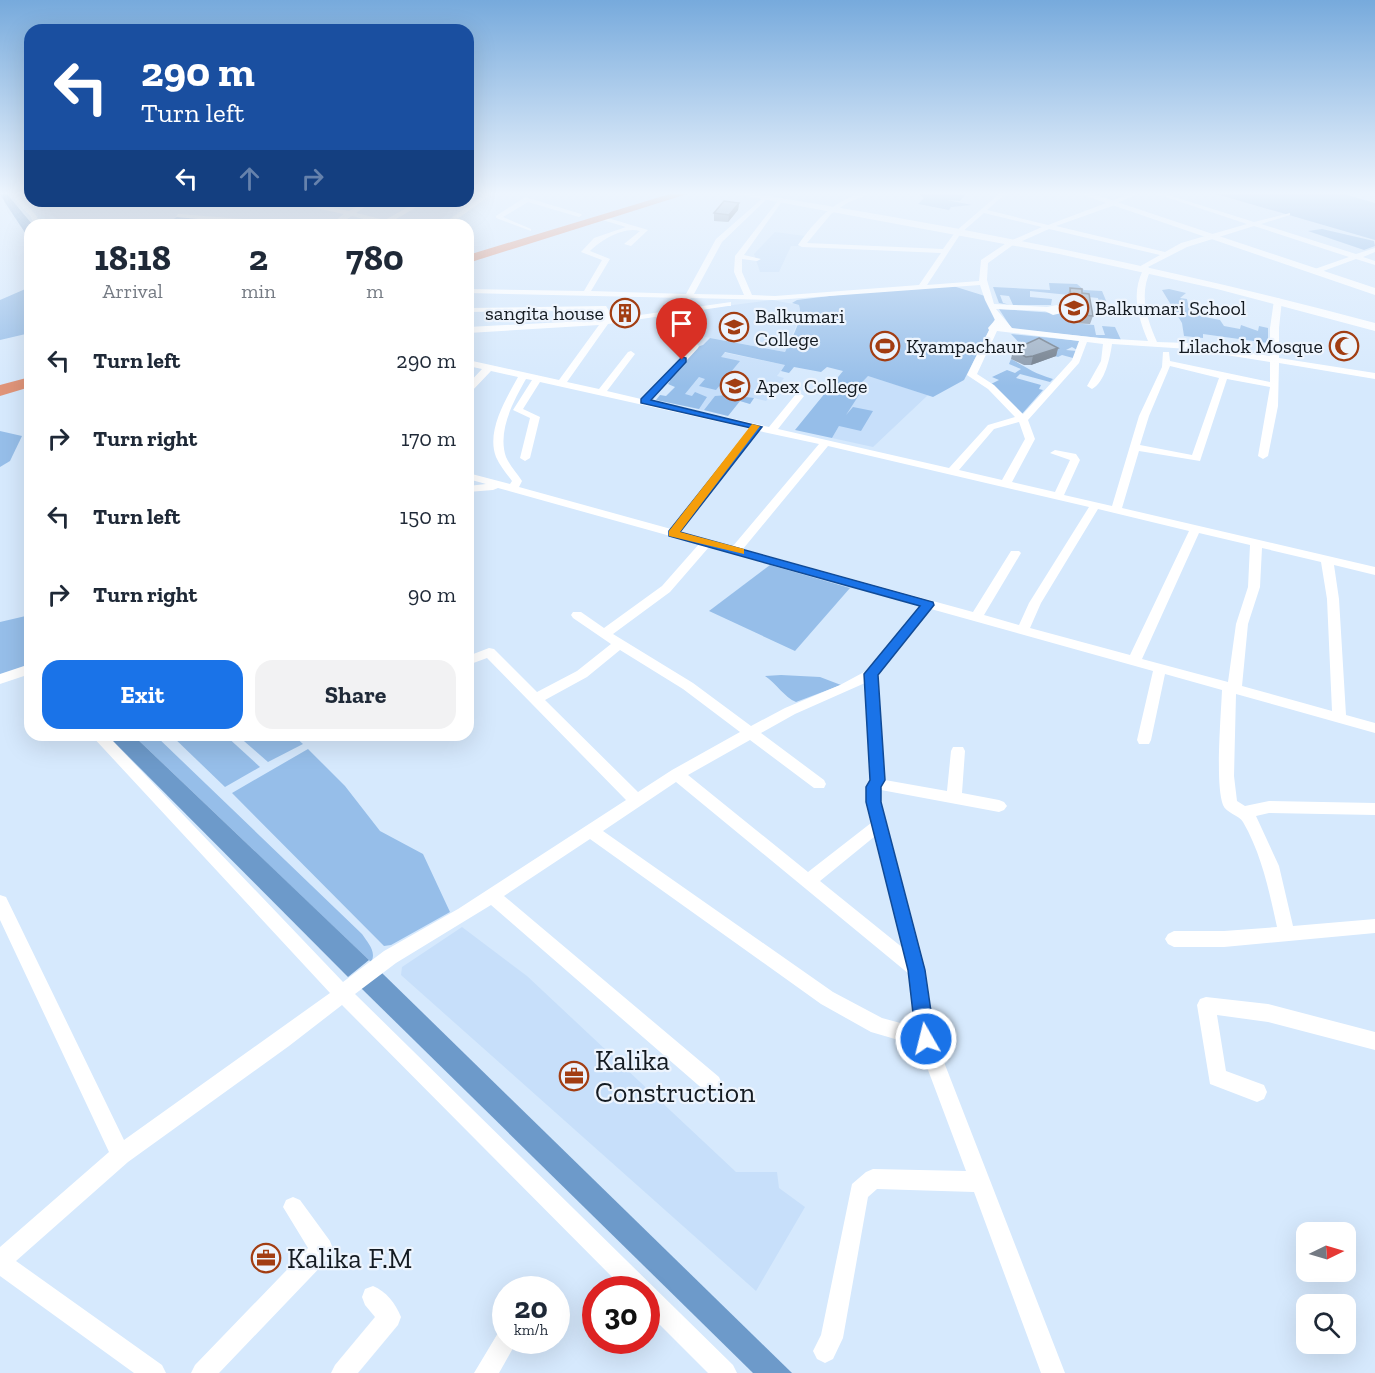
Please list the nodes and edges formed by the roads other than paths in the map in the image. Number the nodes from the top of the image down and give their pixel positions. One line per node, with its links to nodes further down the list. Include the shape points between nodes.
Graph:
1 (603, 258): 20 (street)
2 (709, 258): 22 (street)
3 (739, 258): 23 (street, via 738,272)
4 (751, 258): 12 (street)
5 (940, 258): 17 (street)
6 (990, 258): 16 (street, via 984,262)
7 (1090, 258): 14 (street)
8 (1159, 258): 14 (street)
9 (1276, 258): 15 (street)
10 (1352, 258): 15 (street)
11 (1359, 258): 13 (street)
12 (757, 259)
13 (1375, 263)
14 (1144, 269): 25 (street); 39 (street, via 1139,290 1145,326)
15 (1316, 272): 19 (street)
16 (983, 283): 17 (street); 26 (street)
17 (923, 285): 24 (street)
18 (474, 291): 20 (street)
19 (1375, 292)
20 (586, 294): 21 (street)
21 (606, 294): 22 (street); 27 (street)
22 (687, 296): 23 (street); 30 (street)
23 (749, 297): 24 (street)
24 (775, 298): 30 (street)
25 (1278, 300): 33 (street); 43 (street, via 1273,336)
26 (993, 306): 29 (street); 31 (street)
27 (603, 308): 28 (street); 32 (street, via 609,317)
28 (474, 309)
29 (1047, 309)
30 (683, 310): 32 (street)
31 (999, 319): 34 (street); 36 (street)
32 (603, 323): 35 (street); 52 (street)
33 (1375, 327)
34 (993, 328): 36 (street); 61 (street, via 972,375 991,387)
35 (474, 330)
36 (1011, 331): 37 (street)
37 (1084, 340): 38 (street); 61 (street, via 1076,361)
38 (1108, 342): 39 (street); 55 (street, via 1105,361)
39 (1153, 343): 40 (street)
40 (1164, 344): 43 (street); 44 (street)
41 (695, 346): 60 (street)
42 (631, 354): 58 (street)
43 (1275, 359): 49 (street); 54 (street)
44 (1168, 363): 48 (street); 65 (street)
45 (474, 364): 46 (street)
46 (489, 367): 47 (street); 51 (street)
47 (524, 375): 50 (street); 72 (street, via 509,403 500,440 500,454 517,481)
48 (1224, 376): 54 (street); 65 (street, via 1196,459)
49 (1375, 376)
50 (538, 378): 52 (street); 68 (street, via 518,410 536,417)
51 (474, 383)
52 (562, 383): 58 (street)
53 (24, 384): 57 (highway)
54 (1274, 385): 67 (street)
55 (1092, 386)
56 (24, 389): 57 (highway)
57 (1, 391)
58 (602, 392): 60 (street)
59 (799, 396): 63 (street)
60 (644, 401): 62 (street)
61 (1023, 419): 69 (street, via 991,426); 71 (street, via 1030,439)
62 (757, 427): 63 (street); 78 (street)
63 (772, 430): 64 (street)
64 (826, 442): 69 (street); 81 (street)
65 (1134, 447): 76 (street)
66 (1055, 453): 74 (street, via 1075,460)
67 (1263, 456)
68 (525, 458)
69 (951, 472): 71 (street)
70 (474, 478): 72 (street)
71 (1005, 485): 74 (street)
72 (508, 487): 73 (street); 78 (street)
73 (474, 489)
74 (1058, 497): 75 (street)
75 (1095, 506): 76 (street); 88 (street, via 1035,603)
76 (1116, 511): 77 (street)
77 (1195, 530): 80 (street); 92 (street)
78 (673, 533): 79 (street)
79 (707, 542): 81 (street); 89 (street, via 666,589)
80 (1256, 544): 83 (street); 97 (street, via 1254,587 1242,624)
81 (736, 550): 85 (street)
82 (1015, 553): 87 (street)
83 (1327, 560): 84 (street); 99 (street, via 1333,599)
84 (1375, 571)
85 (928, 605): 87 (street); 95 (street)
86 (576, 615): 89 (street)
87 (976, 617): 88 (street)
88 (1023, 630): 92 (street)
89 (604, 634): 90 (street)
90 (619, 644): 98 (street, via 582,674); 101 (street, via 688,686)
91 (474, 658): 98 (street, via 489,652)
92 (1134, 661): 93 (street)
93 (1160, 668): 97 (street); 102 (street)
94 (24, 671): 96 (street)
95 (871, 674): 101 (street); 107 (street)
96 (0, 679)
97 (1232, 688): 99 (street); 112 (street, via 1227,776 1230,804)
98 (536, 699): 109 (street)
99 (1339, 717): 100 (street)
100 (1375, 728)
101 (751, 733): 105 (street); 106 (street)
102 (1144, 740)
103 (104, 741): 122 (street)
104 (958, 751): 108 (street)
105 (677, 774): 109 (street); 115 (street)
106 (819, 784)
107 (878, 784): 108 (street); 113 (street, via 874,787 873,802)
108 (954, 798): 110 (street)
109 (637, 801): 114 (street)
110 (999, 806)
111 (1375, 809): 112 (street, via 1269,807 1250,811)
112 (1248, 816): 119 (street, via 1271,866)
113 (880, 824): 115 (street); 121 (street)
114 (591, 831): 116 (street); 123 (street, via 827,998 878,1026)
115 (808, 881): 121 (street)
116 (492, 896): 122 (street, via 390,957); 125 (street)
117 (0, 902): 127 (street)
118 (1375, 926): 119 (street)
119 (1287, 934): 120 (street)
120 (1174, 939)
121 (916, 970): 123 (street)
122 (344, 990): 127 (street, via 282,1040); 131 (street)
123 (926, 1039): 128 (street)
124 (1375, 1041): 126 (street, via 1268,1013 1206,1005 1217,1077)
125 (712, 1084)
126 (1257, 1092)
127 (120, 1155): 130 (street)
128 (979, 1182): 134 (street, via 873,1179 859,1191 832,1338); 141 (street)
129 (293, 1207): 137 (street, via 322,1249)
130 (0, 1262): 136 (street)
131 (627, 1276)
132 (373, 1298): 138 (street, via 390,1317)
133 (660, 1309): 140 (street)
134 (825, 1351)
135 (498, 1354): 139 (street)
136 (154, 1373)
137 (203, 1373)
138 (343, 1373)
139 (486, 1373)
140 (725, 1373)
141 (1053, 1373)

